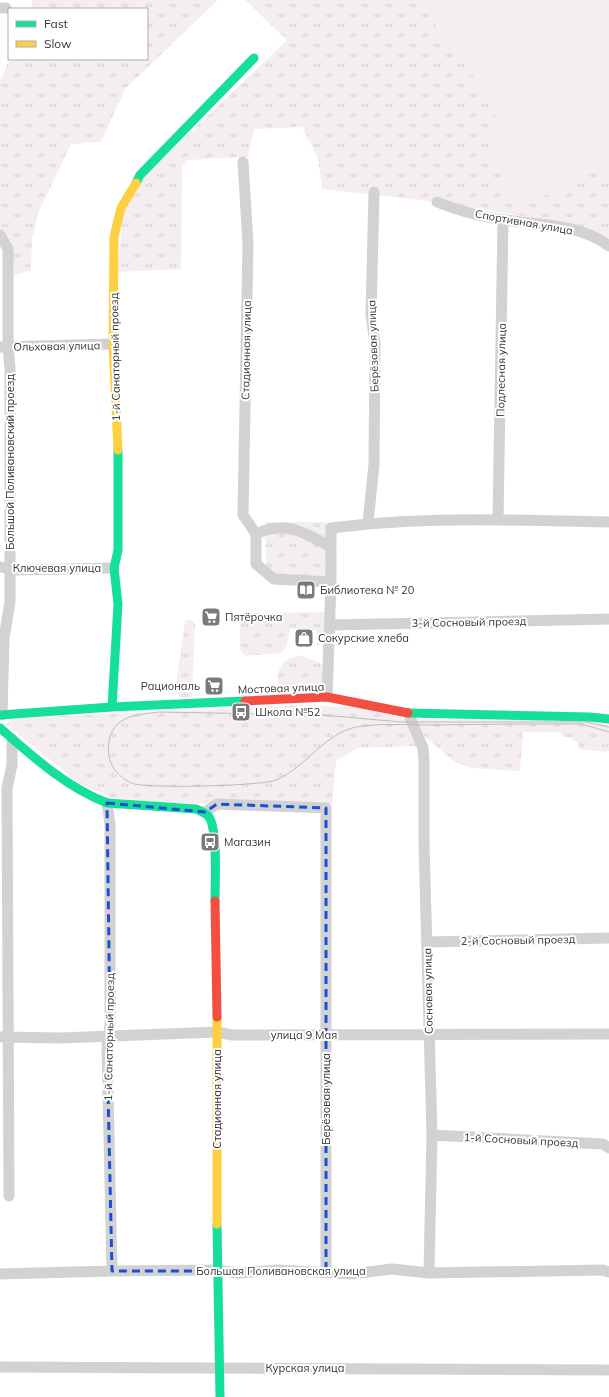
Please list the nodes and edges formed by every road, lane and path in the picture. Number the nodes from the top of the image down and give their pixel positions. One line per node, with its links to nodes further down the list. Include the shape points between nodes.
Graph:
1 (254, 58): 8 (street, 1-й Санаторный проезд, via 140,175 120,208 114,237)
2 (243, 162): 14 (street, Стадионная улица, via 248,244 243,515)
3 (374, 192): 13 (street, Берёзовая улица, via 371,315 375,343 374,464)
4 (437, 202): 5 (street, Спортивная улица, via 455,210)
5 (503, 220): 7 (street, Спортивная улица, via 574,230); 11 (street, Подлесная улица)
6 (0, 235): 9 (street, Большой Поливановский проезд, via 8,249)
7 (609, 246)
8 (113, 344): 9 (street, Ольховая улица); 17 (street, 1-й Санаторный проезд, via 119,476 118,550)
9 (4, 347): 10 (street, Большой Поливановский проезд, via 10,368)
10 (5, 462): 16 (street, Большой Поливановский проезд)
11 (498, 520): 12 (street); 13 (street)
12 (609, 522)
13 (368, 523): 15 (street, via 331,528)
14 (256, 534): 15 (street, via 269,528 291,529 306,533); 18 (street, via 256,564 274,579)
15 (331, 547): 18 (street)
16 (5, 568): 17 (street, Ключевая улица); 24 (street, Большой Поливановский проезд, via 10,602 4,638)
17 (114, 568): 22 (street, 1-й Санаторный проезд, via 118,604)
18 (331, 582): 20 (street)
19 (609, 619): 20 (street, 3-й Сосновый проезд)
20 (330, 625): 21 (street)
21 (327, 698): 22 (street, Мостовая улица); 23 (street, Мостовая улица)
22 (112, 707): 24 (street, Мостовая улица)
23 (408, 713): 25 (street, Мостовая улица, via 590,717); 31 (street, Сосновая улица, via 423,748 424,760)
24 (1, 716)
25 (609, 720)
26 (0, 728): 27 (street)
27 (12, 739): 28 (street, via 77,790); 32 (street, via 12,765 7,788)
28 (107, 803): 29 (street); 37 (street, 1-й Санаторный проезд, via 110,832)
29 (201, 811): 33 (street, Стадионная улица, via 211,819 214,841); 34 (street, Берёзовая улица, via 217,804 326,808)
30 (609, 938): 31 (street, 2-й Сосновый проезд)
31 (427, 942): 36 (street, Сосновая улица)
32 (4, 947): 38 (street)
33 (217, 1032): 34 (street, улица 9 Мая, via 232,1035); 37 (street, улица 9 Мая); 43 (street, Стадионная улица)
34 (326, 1034): 36 (street, улица 9 Мая); 45 (street, Берёзовая улица)
35 (609, 1034): 36 (street, улица 9 Мая)
36 (428, 1035): 39 (street, Сосновая улица)
37 (108, 1036): 38 (street, улица 9 Мая); 44 (street, 1-й Санаторный проезд)
38 (4, 1037): 40 (street)
39 (432, 1135): 41 (street, 1-й Сосновый проезд, via 603,1144); 47 (street, Сосновая улица)
40 (4, 1146): 42 (street)
41 (609, 1148)
42 (9, 1196)
43 (217, 1270): 44 (street, Большая Поливановская улица); 45 (street, Большая Поливановская улица, via 238,1273 278,1270); 49 (street, Стадионная улица)
44 (112, 1271): 48 (street, Большая Поливановская улица)
45 (326, 1271): 47 (street, Большая Поливановская улица, via 352,1274 392,1269)
46 (609, 1272): 47 (street, Большая Поливановская улица, via 603,1270)
47 (429, 1273)
48 (0, 1274)
49 (219, 1367): 50 (street, Курская улица); 51 (street, Курская улица); 52 (street, Стадионная улица)
50 (0, 1368)
51 (609, 1370)
52 (220, 1397)

